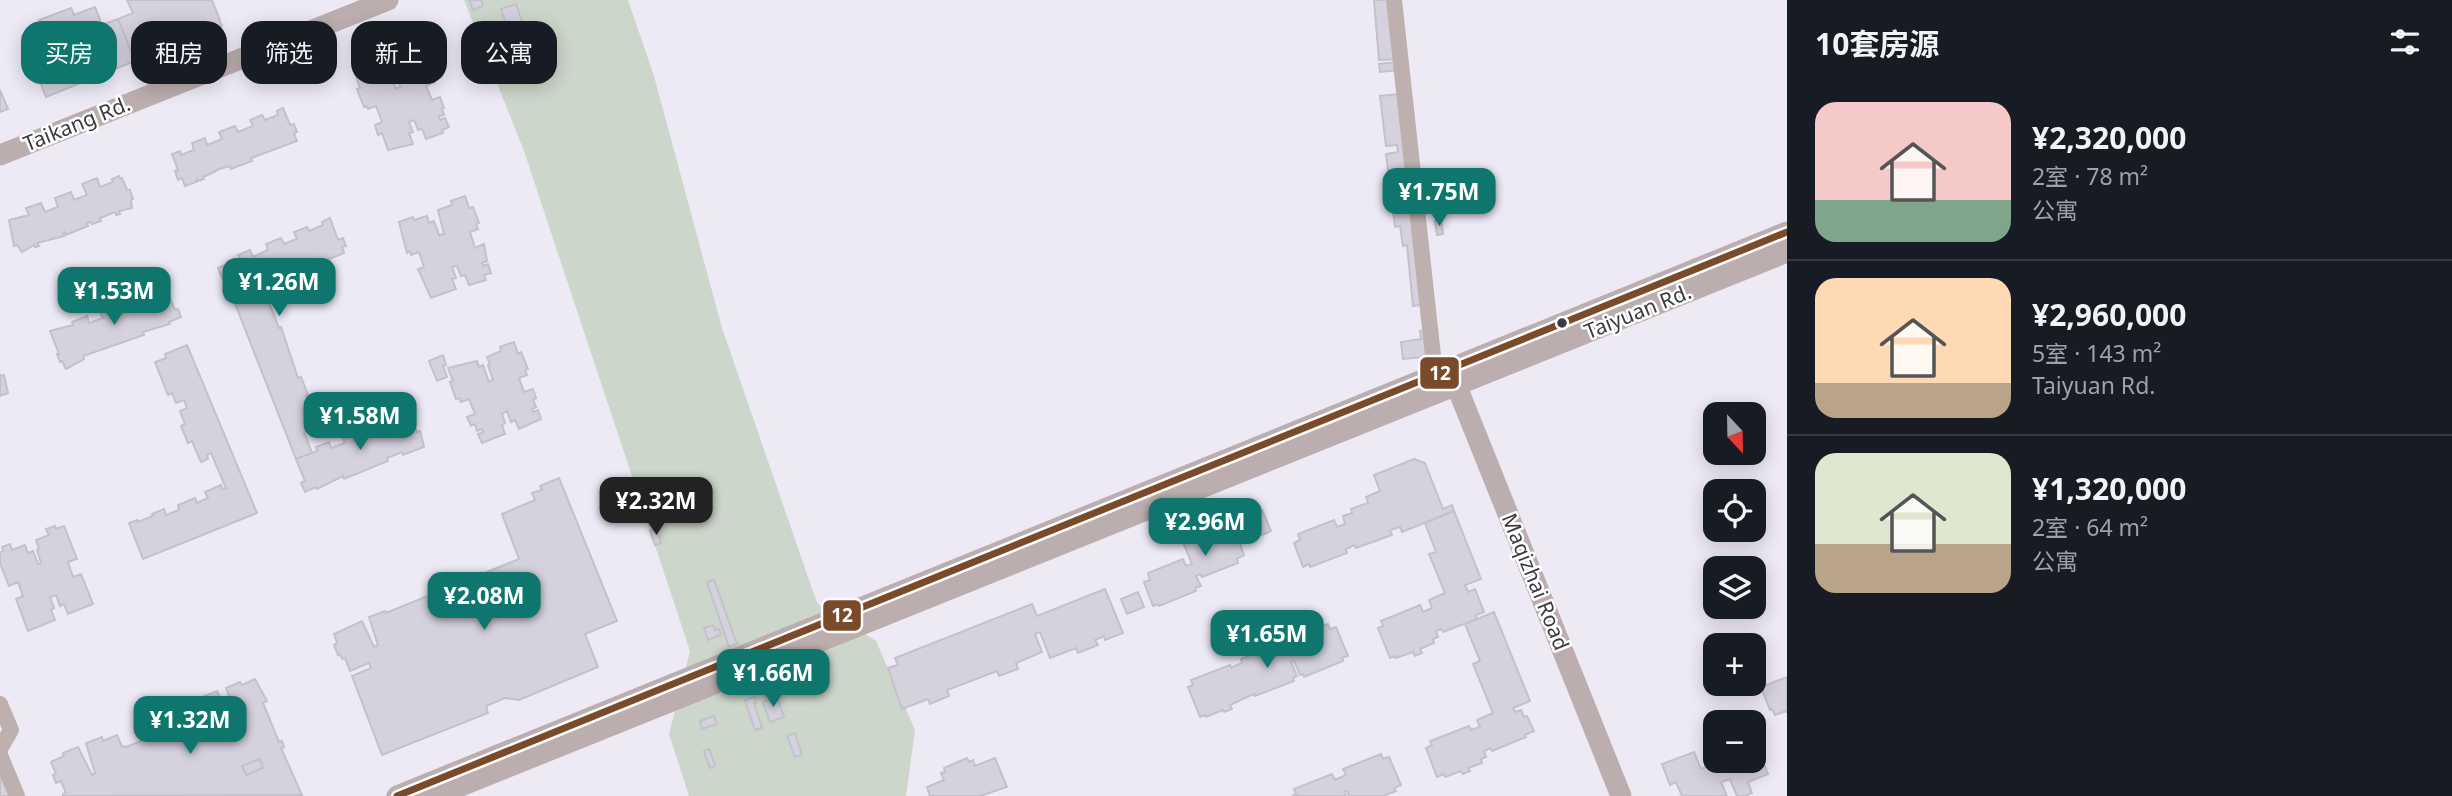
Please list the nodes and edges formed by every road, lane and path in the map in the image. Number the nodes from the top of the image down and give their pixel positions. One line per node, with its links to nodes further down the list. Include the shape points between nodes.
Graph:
1 (388, 0): 3 (main road, Taikang Rd.)
2 (1394, 0): 6 (street)
3 (0, 155)
4 (1787, 232): 6 (main road, Taiyuan Rd.)
5 (1787, 252): 6 (main road, Taiyuan Rd.)
6 (1446, 379): 11 (main road, Taiyuan Rd.); 12 (main road, Taiyuan Rd.); 13 (main road, Maqizhai Road); 14 (main road, Maqizhai Road)
7 (0, 704): 8 (street, via 10,730)
8 (0, 749)
9 (0, 755): 10 (street)
10 (17, 796)
11 (397, 796)
12 (436, 796)
13 (1605, 796)
14 (1621, 796)

